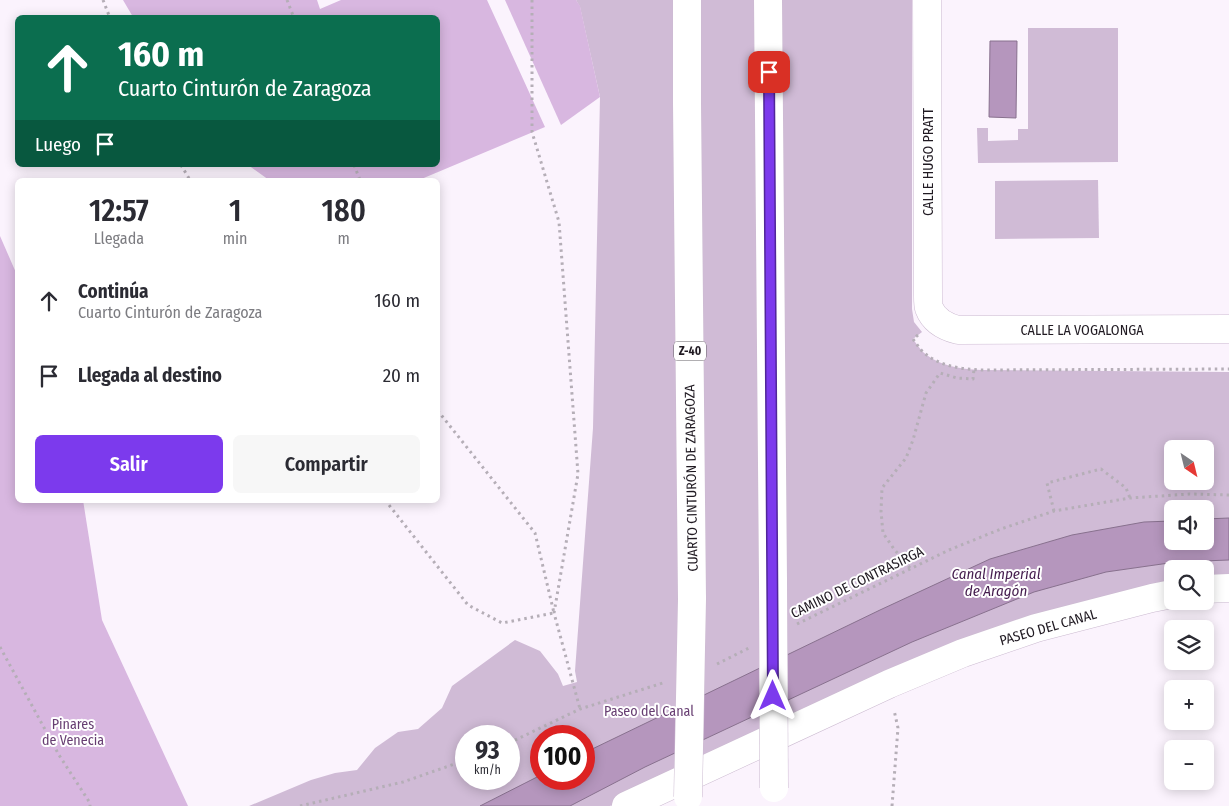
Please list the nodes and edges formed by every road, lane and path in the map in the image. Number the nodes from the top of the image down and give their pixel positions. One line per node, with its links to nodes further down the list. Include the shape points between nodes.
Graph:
1 (103, 0): 7 (path)
2 (287, 0): 8 (path)
3 (532, 0): 24 (path, via 532,132 559,222 578,474)
4 (688, 0): 35 (main road, CUARTO CINTURÓN DE ZARAGOZA / Z-40, bridge, via 692,599)
5 (768, 0): 34 (main road, bridge)
6 (927, 0): 11 (main road, CALLE HUGO PRATT)
7 (109, 15)
8 (293, 15)
9 (182, 167): 10 (path)
10 (189, 178)
11 (930, 327): 12 (main road, CALLE LA VOGALONGA, via 958,330); 13 (path, via 913,339 923,351 936,361)
12 (1229, 329)
13 (974, 370): 14 (path); 20 (path, via 973,379 940,373 936,377 926,393 906,458 882,488 883,533)
14 (1229, 370)
15 (440, 414): 24 (path, via 535,534)
16 (1229, 495): 17 (path, CAMINO DE CONTRASIRGA)
17 (1130, 498): 19 (path, CAMINO DE CONTRASIRGA); 19 (path, via 1126,488 1101,469 1047,483)
18 (386, 503): 24 (path, via 468,605 502,623)
19 (1054, 511): 20 (path, CAMINO DE CONTRASIRGA, via 1001,529)
20 (910, 568): 25 (path, CAMINO DE CONTRASIRGA)
21 (1229, 588): 22 (main road)
22 (1214, 589)
23 (1164, 596): 30 (main road, PASEO DEL CANAL, via 1036,628 963,653)
24 (554, 613): 31 (path)
25 (790, 628)
26 (755, 645): 28 (path)
27 (0, 647): 36 (path)
28 (712, 666)
29 (666, 682): 31 (path)
30 (889, 684): 38 (main road, PASEO DEL CANAL); 39 (path, via 898,728)
31 (580, 709): 32 (path)
32 (520, 738)
33 (455, 764): 37 (path, via 403,782)
34 (773, 797)
35 (688, 802)
36 (90, 806)
37 (300, 806)
38 (626, 806)
39 (892, 806)

